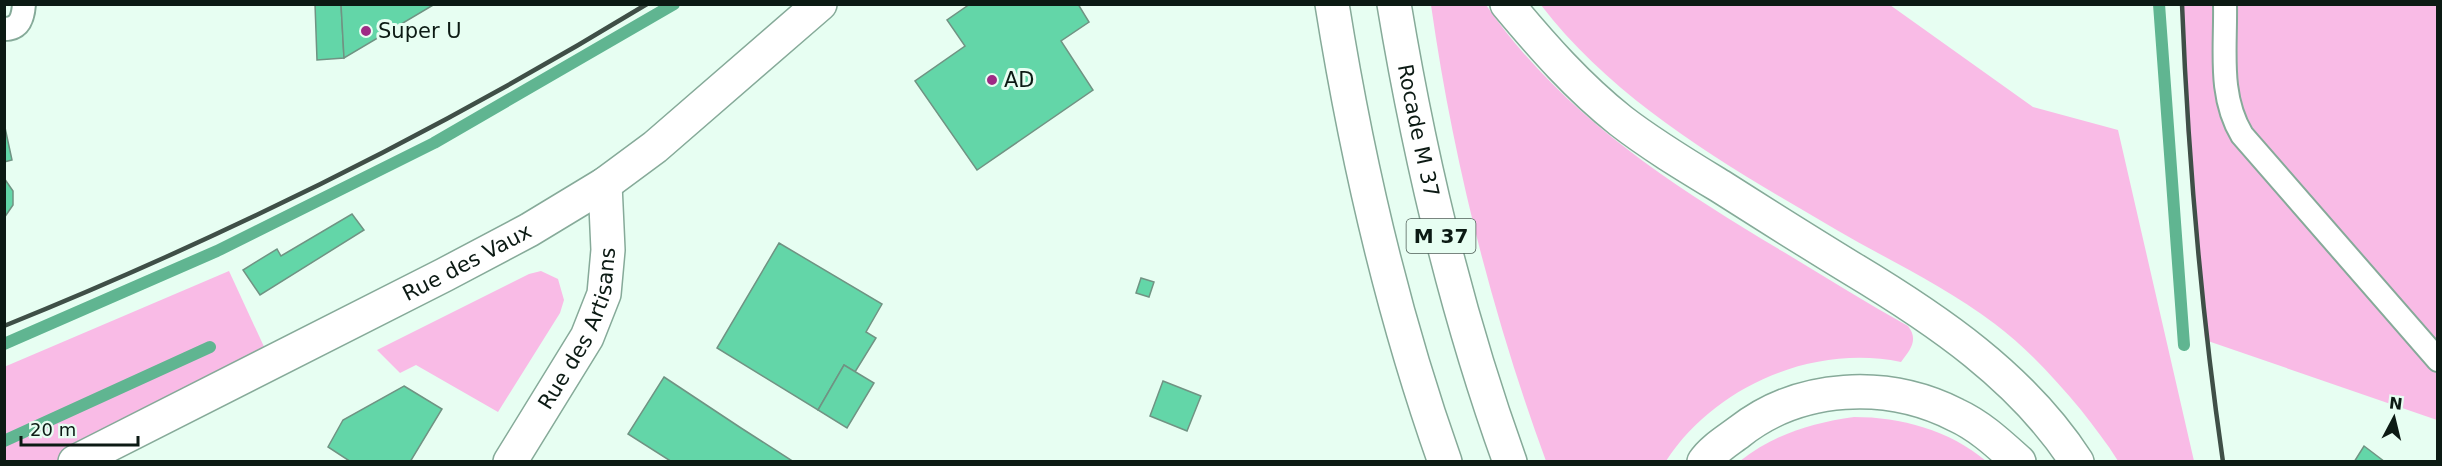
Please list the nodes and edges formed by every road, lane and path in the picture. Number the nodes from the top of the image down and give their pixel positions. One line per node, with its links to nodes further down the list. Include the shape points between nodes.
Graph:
1 (24, 4): 7 (lane, via 19,25)
2 (820, 4): 8 (main road, Rue des Vaux, via 655,147)
3 (1332, 4): 10 (main road, M 37, via 1375,227 1404,337)
4 (1394, 4): 13 (main road, Rocade M 37 / M 37, via 1438,223 1476,361)
5 (1507, 4): 16 (main road, via 1559,66 1621,121 1959,339 2018,389)
6 (2224, 4): 9 (lane, via 2226,96 2231,117 2242,135)
7 (4, 29)
8 (605, 184): 11 (main road, Rue des Vaux, via 444,275); 12 (main road, Rue des Artisans, via 608,250 604,294 587,337)
9 (2438, 360)
10 (1443, 459)
11 (75, 462)
12 (510, 462)
13 (1510, 462)
14 (1704, 462): 15 (main road, via 1755,419 1806,398 1861,390 1913,398 1956,415 1994,438)
15 (2019, 462)
16 (2077, 462)

